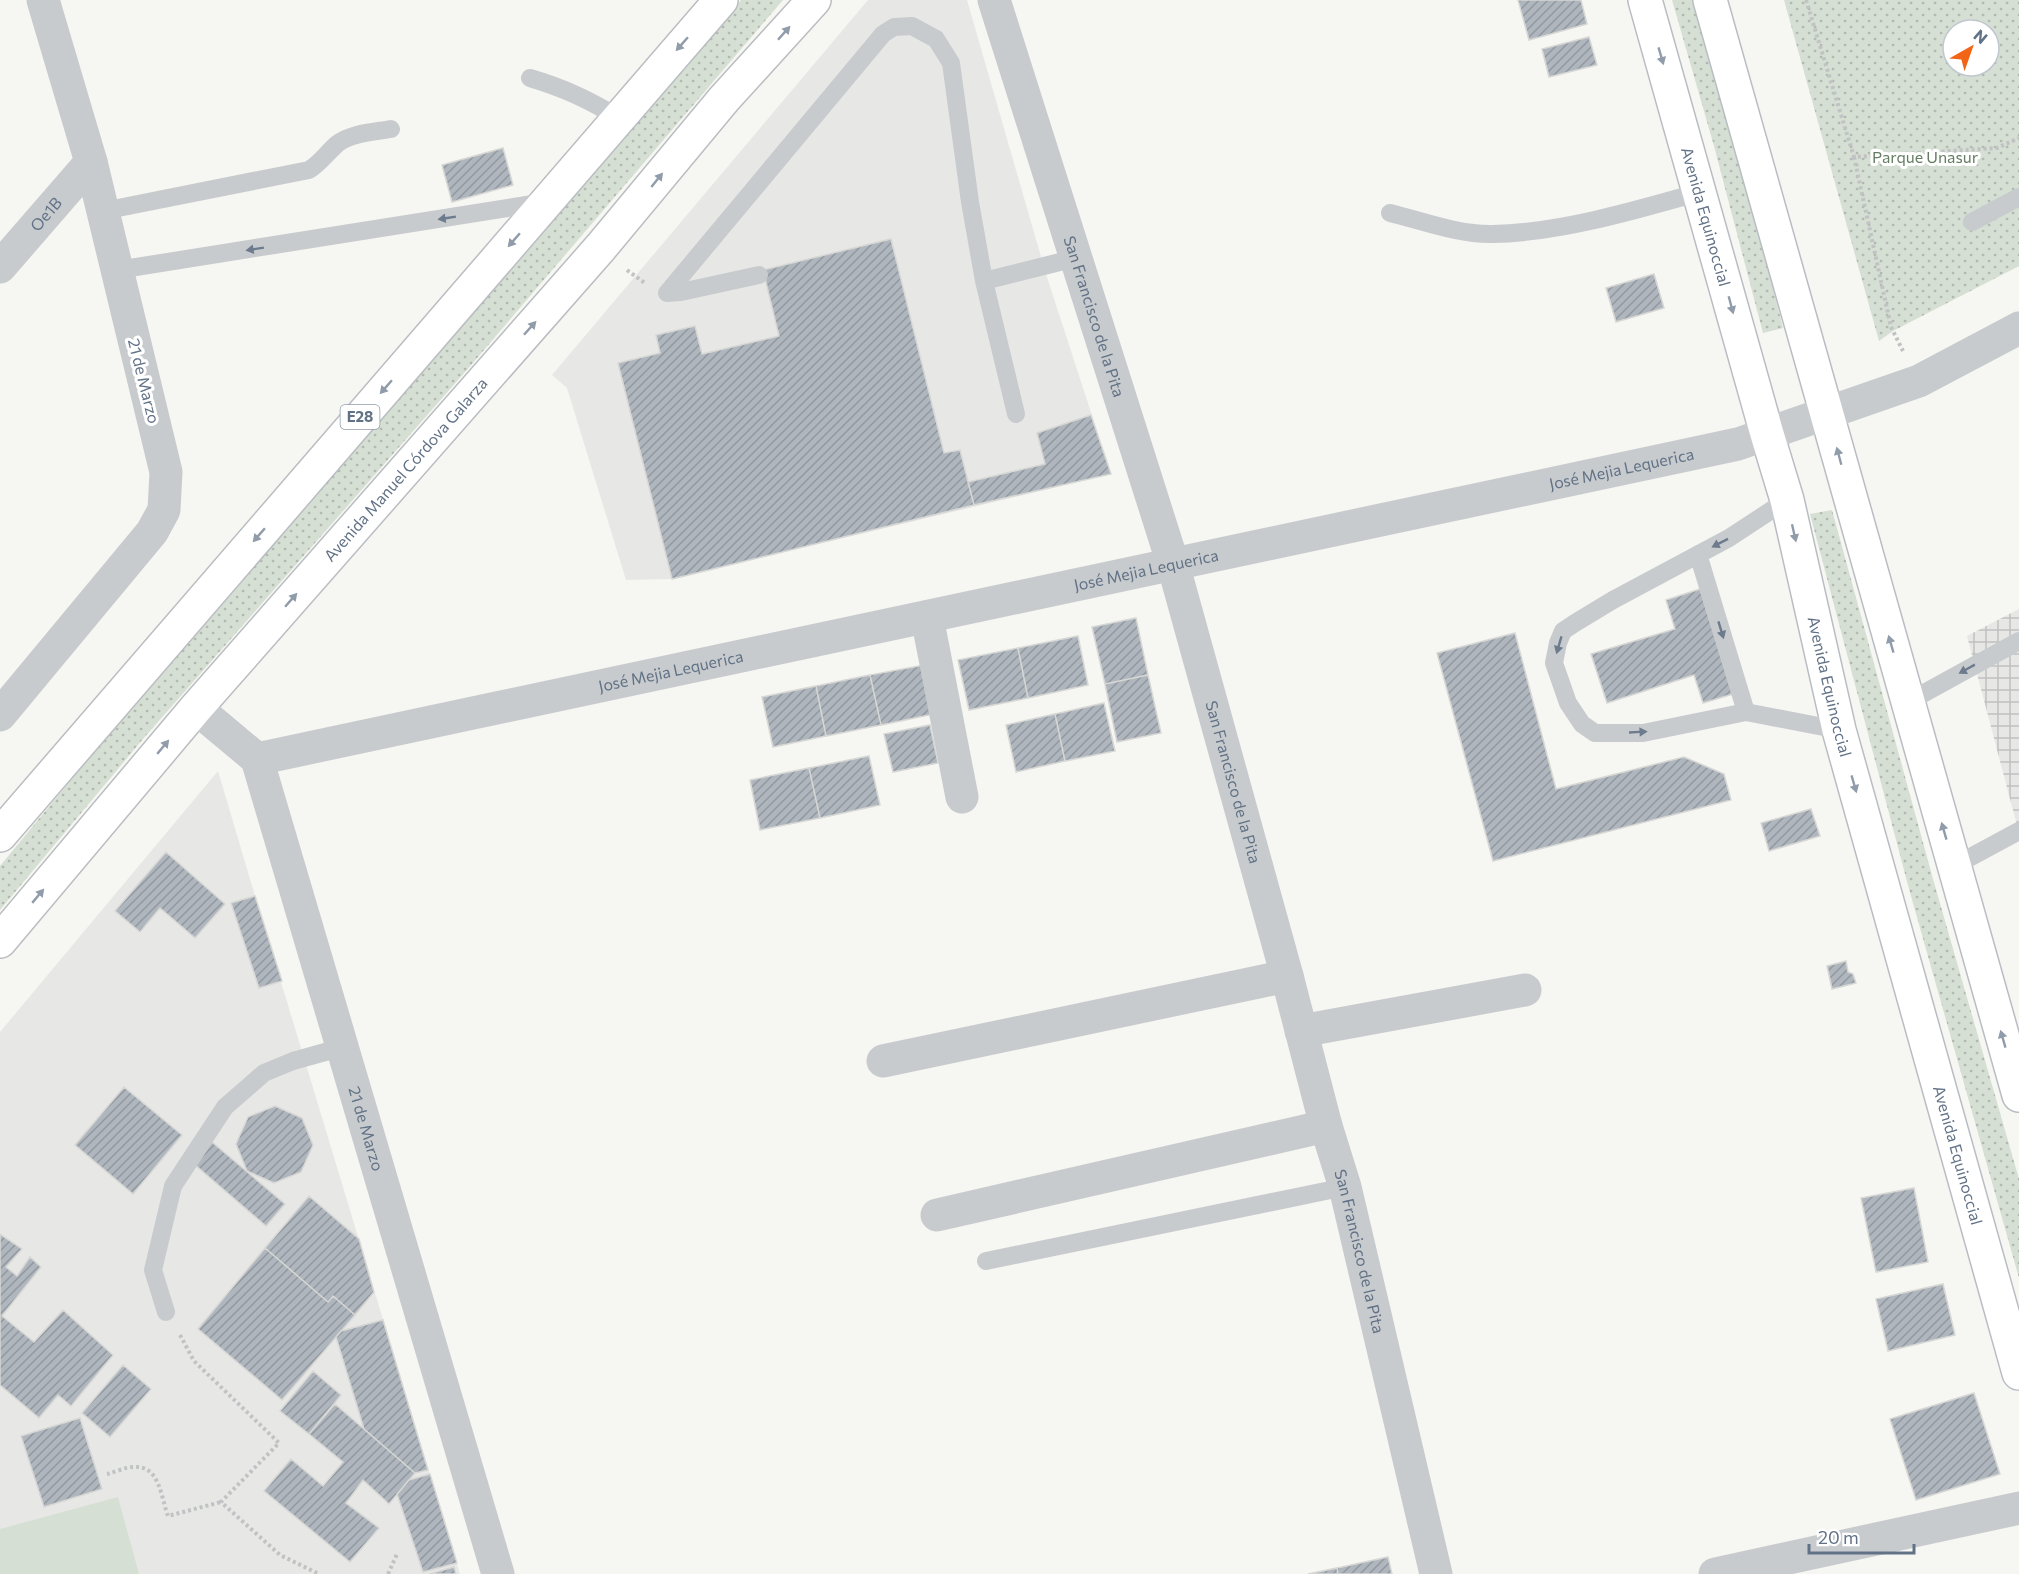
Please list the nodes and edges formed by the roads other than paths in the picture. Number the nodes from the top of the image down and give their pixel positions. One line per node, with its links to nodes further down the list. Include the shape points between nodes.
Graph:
1 (43, 0): 10 (street, 21 de Marzo)
2 (721, 0): 8 (main road, E28, one-way to 8)
3 (814, 0): 32 (main road, Avenida Manuel Córdova Galarza, one-way to 3)
4 (994, 0): 17 (street, San Francisco de la Pita)
5 (1645, 0): 11 (main road, Avenida Equinoccial, one-way to 11)
6 (1710, 0): 23 (main road)
7 (530, 78): 8 (lane, via 588,99)
8 (619, 118): 13 (main road, E28)
9 (392, 129): 14 (lane, via 351,136 309,170)
10 (91, 162): 14 (street, 21 de Marzo); 18 (street, Oe1B)
11 (1700, 192): 15 (lane, via 1547,229 1492,234 1451,229); 25 (main road, Avenida Equinoccial, one-way to 25)
12 (2019, 197): 16 (lane)
13 (547, 201): 19 (lane, one-way to 19); 39 (main road, E28, one-way to 39)
14 (103, 211): 19 (street, 21 de Marzo)
15 (1390, 213)
16 (1972, 222)
17 (1076, 258): 21 (lane); 28 (street, San Francisco de la Pita)
18 (0, 267)
19 (117, 270): 34 (street, 21 de Marzo, via 166,472 164,510 152,532)
20 (759, 274): 21 (lane, via 667,293 883,34 894,27 912,26 936,39 951,63)
21 (984, 281): 24 (lane)
22 (2019, 328): 23 (street, José Mejia Lequerica, via 1919,381)
23 (1827, 412): 25 (street, José Mejia Lequerica); 31 (main road, one-way to 23)
24 (1016, 414)
25 (1767, 434): 26 (main road, Avenida Equinoccial); 28 (street, José Mejia Lequerica, via 1738,444)
26 (1787, 500): 27 (lane, one-way to 27); 35 (main road, Avenida Equinoccial, one-way to 35)
27 (1698, 554): 33 (lane, one-way to 33); 33 (lane, one-way to 33, via 1563,631 1554,663 1568,703 1582,724 1595,733 1644,733)
28 (1173, 564): 29 (street, José Mejia Lequerica); 42 (street, San Francisco de la Pita)
29 (927, 616): 36 (street, José Mejia Lequerica); 37 (street)
30 (2019, 641): 31 (lane, one-way to 31)
31 (1908, 702): 40 (main road, one-way to 31)
32 (196, 708): 36 (street); 41 (main road, Avenida Manuel Córdova Galarza, one-way to 32)
33 (1746, 712): 35 (lane)
34 (0, 715)
35 (1839, 730): 53 (main road, Avenida Equinoccial, one-way to 53)
36 (257, 759): 45 (street, 21 de Marzo)
37 (962, 797)
38 (2019, 831): 40 (lane)
39 (0, 835)
40 (1954, 866): 47 (main road, one-way to 40)
41 (0, 941)
42 (1287, 976): 44 (street, San Francisco de la Pita); 46 (street)
43 (1525, 990): 44 (street)
44 (1301, 1030): 48 (street, San Francisco de la Pita)
45 (343, 1047): 52 (lane, via 264,1073 225,1107 173,1186 153,1270); 55 (street, 21 de Marzo)
46 (883, 1061)
47 (2019, 1095)
48 (1326, 1126): 49 (street, San Francisco de la Pita); 50 (street)
49 (1345, 1187): 51 (lane); 56 (street, San Francisco de la Pita)
50 (937, 1215)
51 (986, 1261)
52 (166, 1312)
53 (2019, 1373)
54 (2019, 1508): 57 (street)
55 (498, 1574)
56 (1436, 1574)
57 (1715, 1574)

